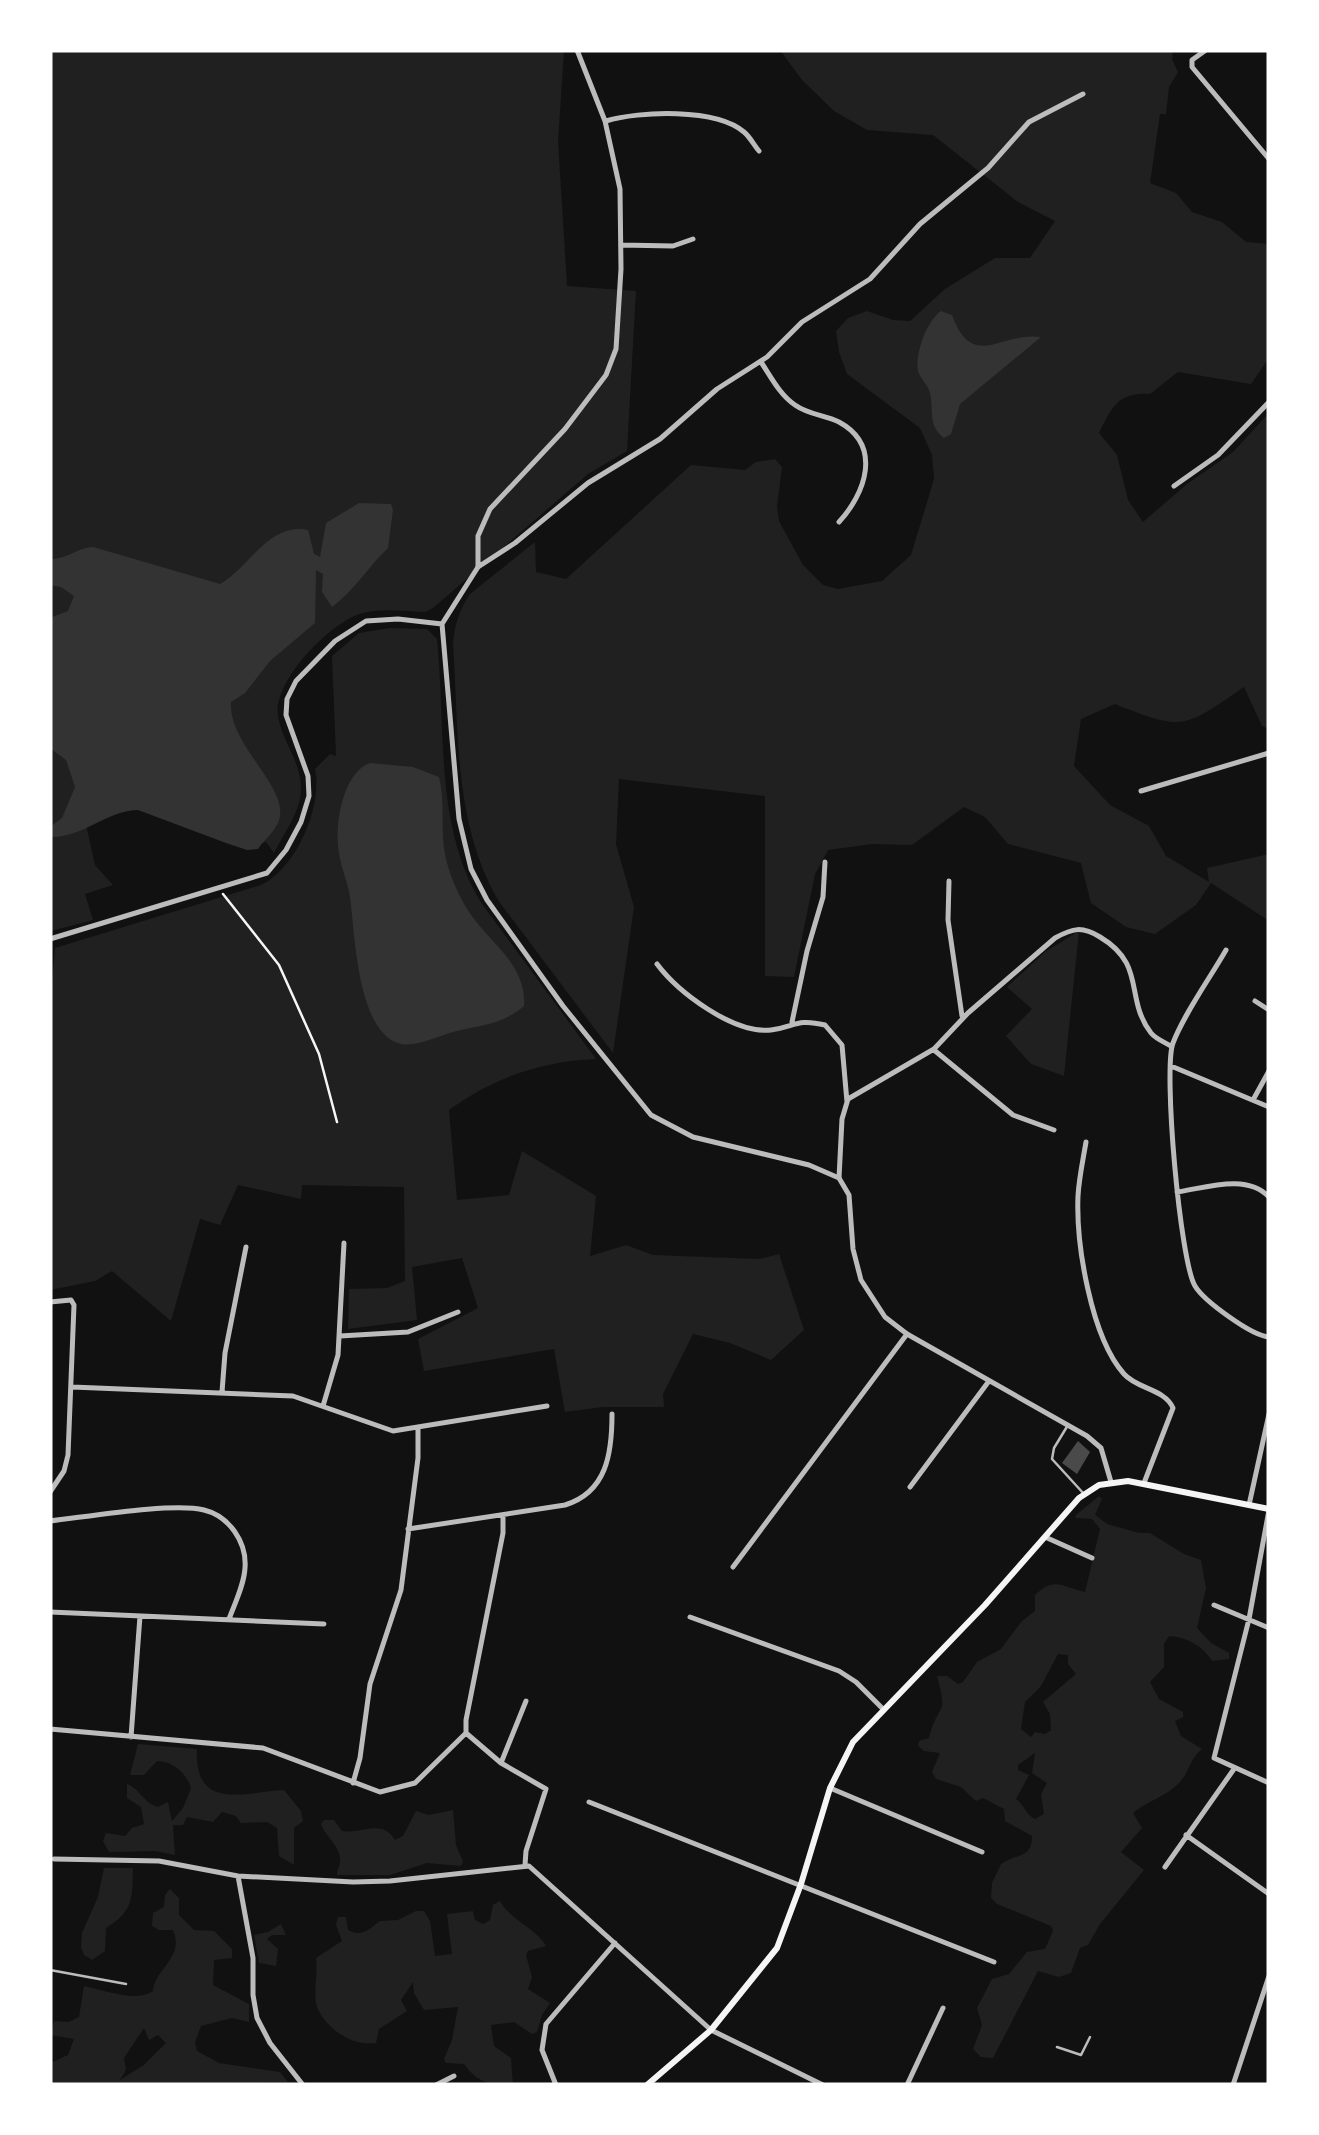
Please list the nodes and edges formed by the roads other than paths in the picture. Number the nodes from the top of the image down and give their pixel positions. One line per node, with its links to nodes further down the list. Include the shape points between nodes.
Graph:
1 (577, 50): 4 (street)
2 (1206, 50): 5 (street, via 1192,67)
3 (1083, 94): 10 (street, via 1028,122 870,279 802,322)
4 (605, 122): 6 (street, via 645,114 714,118 741,130); 9 (street, via 620,188)
5 (1266, 150): 7 (street)
6 (759, 151)
7 (1269, 159)
8 (693, 239): 9 (street, via 673,246)
9 (622, 245): 14 (street, via 612,364 549,449 490,510 478,536)
10 (761, 362): 13 (street, via 786,398 840,422 860,442 864,482); 14 (street)
11 (1269, 402): 12 (street, via 1218,456)
12 (1174, 486)
13 (839, 522)
14 (478, 567): 15 (street)
15 (442, 624): 20 (street, via 366,621 300,676 286,710 309,780 305,810 272,868); 36 (street, via 462,833 474,879 508,930 651,1116 693,1137)
16 (1269, 753): 17 (street)
17 (1140, 791)
18 (825, 862): 26 (street, via 823,897)
19 (948, 881): 25 (street)
20 (50, 939)
21 (1226, 950): 27 (street)
22 (657, 964): 26 (street, via 706,1010 762,1030)
23 (1255, 1000): 24 (street)
24 (1269, 1010)
25 (962, 1019): 27 (street, via 1056,938 1078,928 1124,955 1151,1032); 28 (street)
26 (792, 1022): 32 (street, via 825,1026 837,1036)
27 (1172, 1046): 29 (street)
28 (934, 1050): 32 (street); 34 (street, via 1013,1115)
29 (1171, 1066): 31 (street); 37 (street)
30 (1269, 1071): 31 (street)
31 (1253, 1100): 33 (street)
32 (847, 1102): 36 (street)
33 (1269, 1108)
34 (1054, 1130)
35 (1086, 1142): 56 (street, via 1078,1202 1093,1309 1122,1372 1173,1408)
36 (840, 1178): 43 (street, via 849,1194 861,1280 885,1316)
37 (1176, 1193): 38 (street, via 1240,1184); 45 (street, via 1195,1286 1242,1326)
38 (1269, 1197)
39 (344, 1242): 44 (street)
40 (246, 1247): 48 (street)
41 (50, 1302): 47 (street, via 74,1305)
42 (458, 1312): 44 (street, via 408,1332)
43 (907, 1334): 46 (street); 67 (street)
44 (340, 1336): 49 (street)
45 (1269, 1337)
46 (990, 1380): 53 (street); 57 (street)
47 (72, 1387): 48 (street); 58 (street, via 67,1459)
48 (222, 1392): 49 (street, via 293,1396)
49 (323, 1406): 54 (street, via 387,1430)
50 (547, 1406): 54 (street)
51 (612, 1414): 62 (street, via 611,1452 590,1493 565,1505)
52 (1269, 1414): 60 (street)
53 (1069, 1424): 55 (street, via 1100,1448); 59 (lane, via 1052,1459)
54 (418, 1428): 64 (street)
55 (1111, 1482): 56 (main road); 59 (main road)
56 (1144, 1483): 60 (main road)
57 (910, 1487)
58 (50, 1492)
59 (1084, 1494): 65 (main road)
60 (1249, 1505): 61 (main road)
61 (1269, 1509): 73 (street)
62 (503, 1515): 64 (street); 79 (street)
63 (50, 1521): 72 (street, via 182,1508 212,1512 237,1534 245,1556)
64 (408, 1529): 83 (street, via 398,1600 370,1684)
65 (1044, 1536): 66 (street); 77 (main road)
66 (1092, 1558)
67 (734, 1567)
68 (1214, 1605): 73 (street)
69 (50, 1612): 70 (street)
70 (140, 1616): 72 (street); 80 (street)
71 (690, 1616): 77 (street, via 838,1671)
72 (229, 1619): 74 (street)
73 (1249, 1619): 75 (street); 82 (street, via 1214,1758)
74 (324, 1624)
75 (1269, 1628)
76 (526, 1701): 81 (street)
77 (884, 1710): 85 (main road, via 850,1747)
78 (50, 1729): 80 (street)
79 (466, 1733): 81 (street); 83 (street, via 406,1787 377,1792)
80 (131, 1737): 83 (street, via 263,1748)
81 (500, 1763): 90 (street, via 547,1790)
82 (1234, 1769): 84 (street); 87 (street)
83 (353, 1783)
84 (1269, 1783)
85 (830, 1788): 88 (street); 93 (main road)
86 (589, 1802): 93 (street)
87 (1186, 1835): 91 (street); 94 (street)
88 (982, 1852)
89 (51, 1860): 92 (street, via 159,1861)
90 (525, 1866): 92 (street, via 372,1882); 95 (street)
91 (1165, 1867)
92 (238, 1876): 106 (street, via 257,2018)
93 (801, 1884): 96 (street); 101 (main road, via 777,1948)
94 (1269, 1894)
95 (616, 1942): 101 (street); 108 (street, via 546,2024 542,2050)
96 (994, 1962)
97 (50, 1970): 99 (lane)
98 (1269, 1976): 112 (street)
99 (126, 1984)
100 (943, 2008): 111 (street)
101 (711, 2030): 105 (street); 109 (main road)
102 (1090, 2037): 103 (lane, via 1081,2055)
103 (1057, 2047)
104 (454, 2076): 107 (street)
105 (807, 2082): 110 (street)
106 (302, 2085)
107 (436, 2085)
108 (556, 2085)
109 (647, 2085)
110 (823, 2085)
111 (907, 2085)
112 (1232, 2085)

